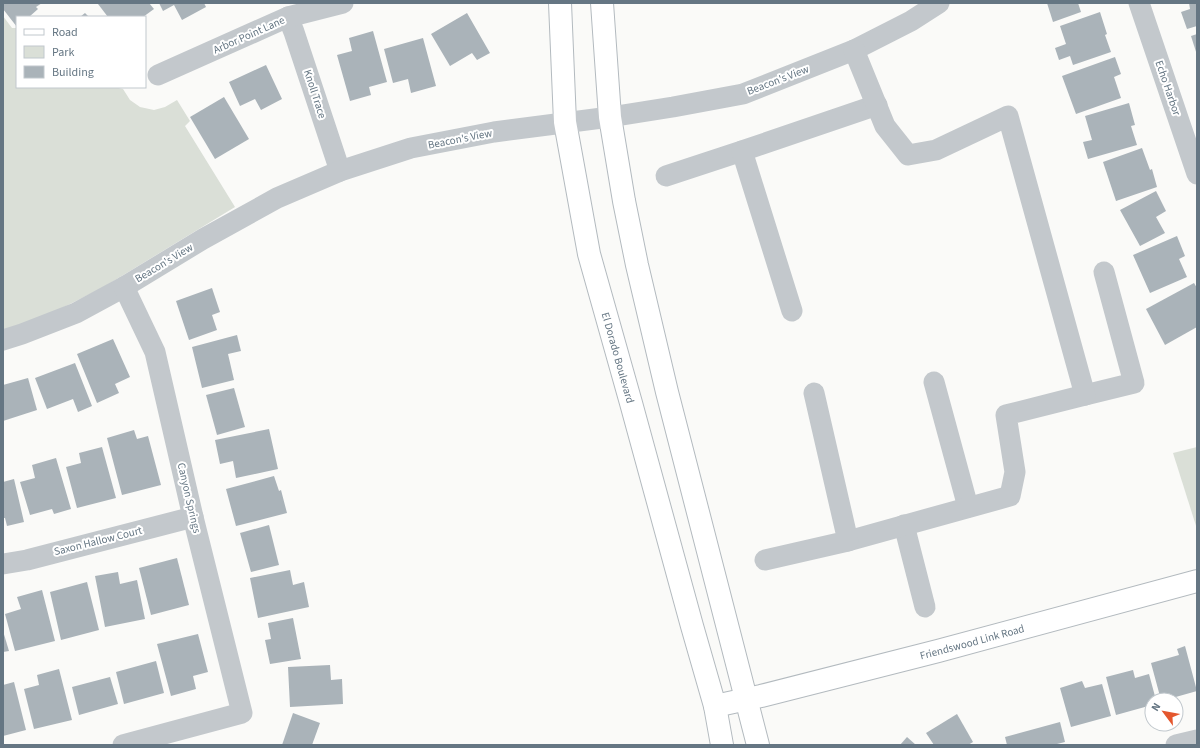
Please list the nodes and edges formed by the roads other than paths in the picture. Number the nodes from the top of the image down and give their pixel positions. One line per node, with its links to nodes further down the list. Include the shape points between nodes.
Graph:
1 (343, 3): 6 (street, Arbor Point Lane)
2 (560, 3): 11 (main road, El Dorado Boulevard)
3 (602, 3): 10 (main road)
4 (939, 3): 7 (street, Beacon's View)
5 (1139, 3): 14 (street, Echo Harbor)
6 (288, 18): 8 (street, Arbor Point Lane); 13 (street, Knoll Trace)
7 (854, 50): 9 (street); 10 (street, Beacon's View, via 743,94)
8 (158, 75)
9 (877, 105): 12 (street); 22 (street, via 885,126 908,155 936,150 1008,116)
10 (610, 117): 11 (street, Beacon's View); 31 (main road, via 625,208 665,384)
11 (565, 122): 13 (street, Beacon's View, via 411,148); 32 (main road, El Dorado Boulevard, via 589,254)
12 (742, 151): 15 (street); 18 (street)
13 (340, 171): 17 (street, Beacon's View, via 277,198)
14 (1197, 174)
15 (666, 176)
16 (1104, 272): 22 (street, via 1134,382)
17 (124, 287): 19 (street, Beacon's View, via 76,313); 24 (street, Canyon Springs, via 155,352)
18 (792, 311)
19 (3, 340)
20 (934, 382): 23 (street)
21 (814, 393): 26 (street)
22 (1085, 395): 23 (street, via 1006,415 1015,472 1010,496)
23 (968, 507): 25 (street)
24 (193, 517): 28 (street, Saxon Hallow Court); 34 (street, Canyon Springs, via 242,713)
25 (904, 525): 26 (street); 30 (street)
26 (848, 541): 27 (street)
27 (765, 560)
28 (3, 564)
29 (1197, 581): 31 (main road, Friendswood Link Road)
30 (925, 607)
31 (747, 700): 32 (main road, Friendswood Link Road); 36 (main road)
32 (715, 706): 35 (main road)
33 (1197, 740): 37 (street)
34 (123, 745)
35 (722, 745)
36 (758, 745)
37 (1176, 745)

